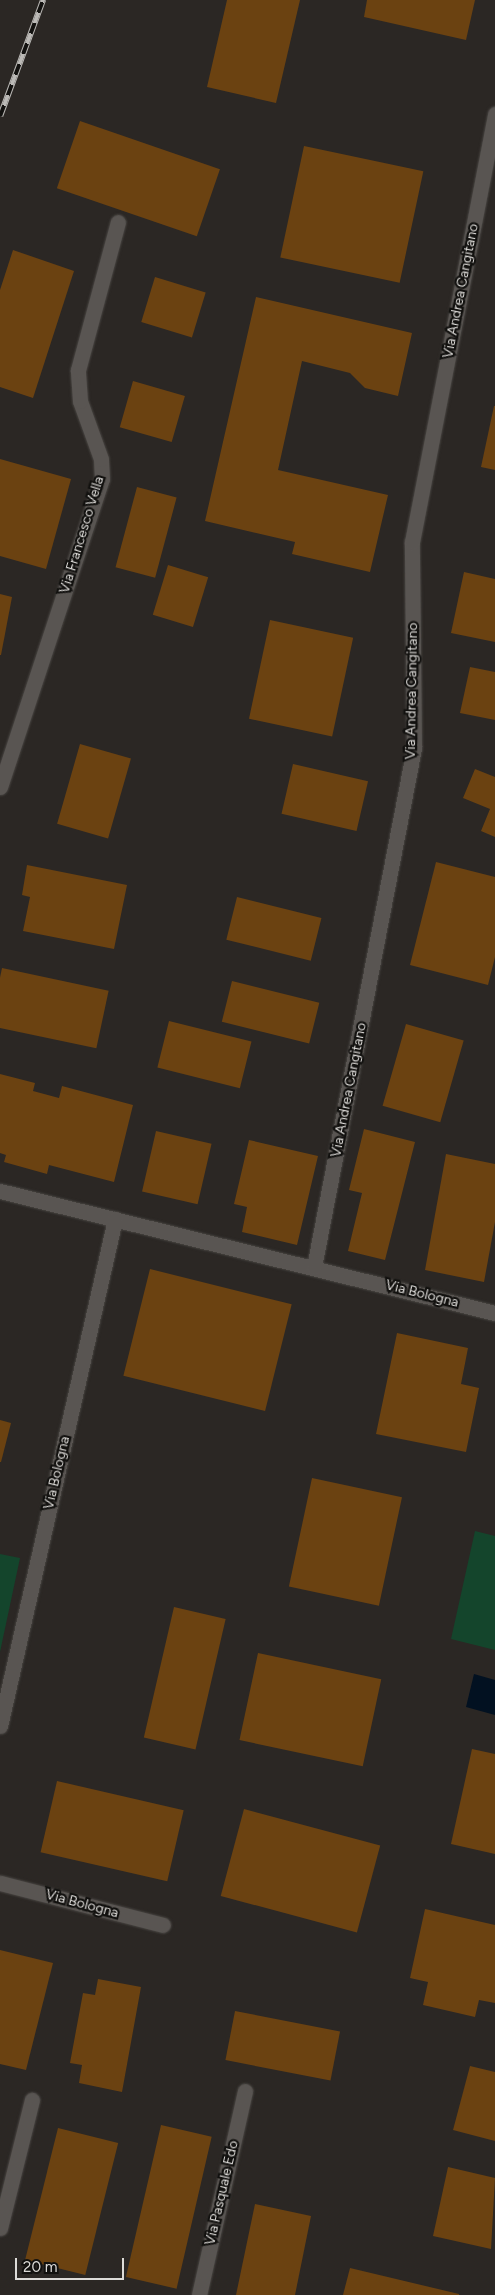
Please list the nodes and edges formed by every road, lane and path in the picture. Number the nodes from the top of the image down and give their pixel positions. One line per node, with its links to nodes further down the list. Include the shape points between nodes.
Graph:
1 (495, 114): 6 (street, Via Andrea Cangitano, via 412,542 414,748)
2 (118, 222): 3 (street, Via Francesco Vella, via 78,370 80,401 101,459 102,479)
3 (0, 787)
4 (0, 1191): 5 (street, Via Bologna)
5 (115, 1219): 6 (street, Via Bologna); 8 (street, Via Bologna)
6 (314, 1267): 7 (street, Via Bologna)
7 (495, 1313)
8 (0, 1726)
9 (0, 1883): 10 (street, Via Bologna)
10 (163, 1925)
11 (245, 2091): 14 (street, Via Pasquale Edo)
12 (32, 2100): 13 (street)
13 (0, 2228)
14 (199, 2295)

